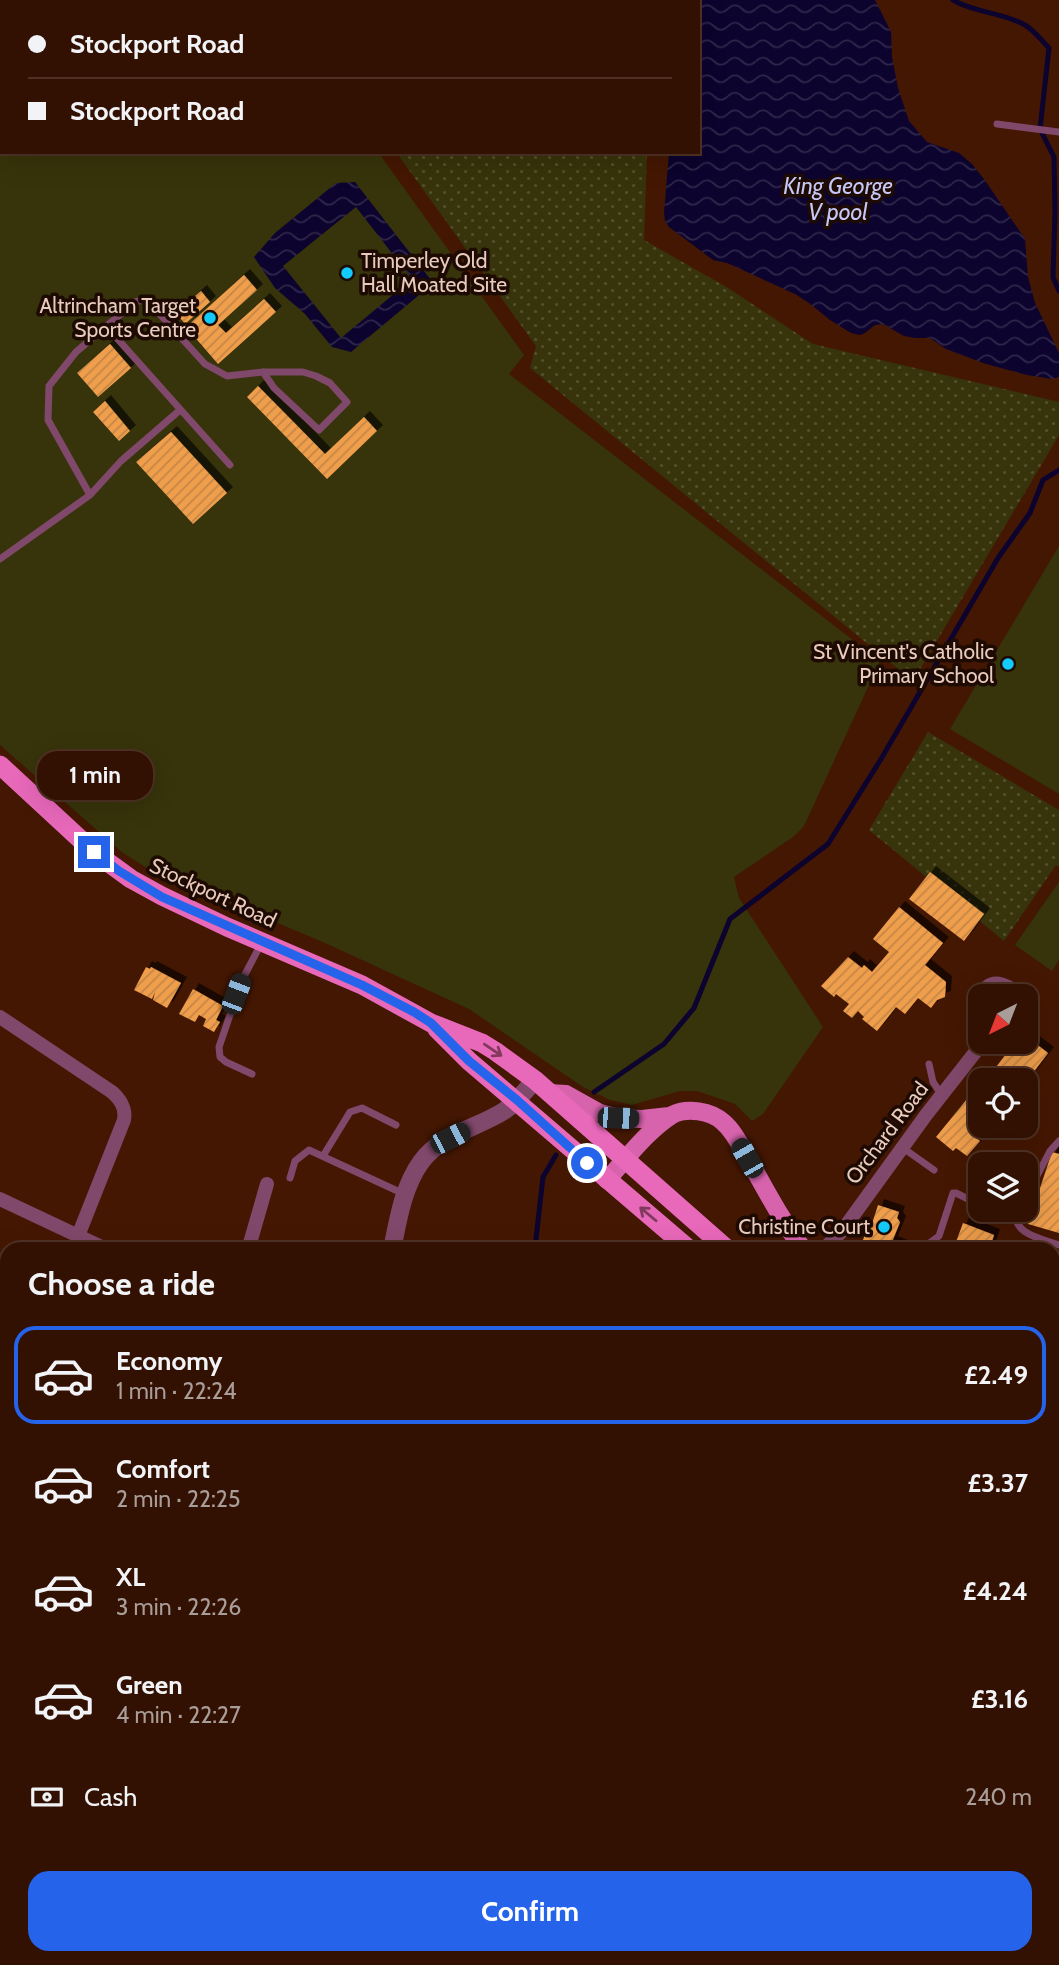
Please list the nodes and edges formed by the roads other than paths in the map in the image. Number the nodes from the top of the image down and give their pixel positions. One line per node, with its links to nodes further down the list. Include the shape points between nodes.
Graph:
1 (997, 124): 2 (lane)
2 (1059, 132)
3 (106, 326): 4 (lane, via 135,302 146,299 205,364 227,376); 5 (lane); 7 (lane, via 76,352 49,387 48,420)
4 (263, 372): 4 (lane, via 316,376 330,383 347,402 319,430)
5 (180, 410): 6 (lane); 7 (lane)
6 (230, 465)
7 (90, 495): 8 (lane)
8 (0, 559)
9 (0, 765): 10 (highway, Stockport Road, via 125,875 162,897)
10 (262, 942): 12 (highway, Stockport Road, via 362,985); 15 (lane, via 242,980 219,1047 226,1062)
11 (0, 1017): 34 (street, via 113,1092 124,1110)
12 (431, 1023): 16 (highway, Stockport Road, one-way to 16, via 482,1043); 18 (highway, Stockport Road)
13 (974, 1054): 17 (street, Orchard Road)
14 (929, 1064): 17 (lane)
15 (252, 1074)
16 (542, 1087): 18 (street); 19 (main road, via 618,1118); 24 (highway, Stockport Road)
17 (942, 1095): 22 (street, Orchard Road)
18 (517, 1100): 28 (highway, Stockport Road); 30 (street, via 430,1151)
19 (672, 1116): 24 (main road); 40 (main road, via 691,1110 721,1120)
20 (396, 1125): 23 (lane, via 362,1108 350,1112)
21 (1059, 1141): 26 (lane)
22 (902, 1147): 25 (lane); 41 (street, Orchard Road)
23 (323, 1156): 27 (lane, via 309,1150 295,1161); 30 (lane)
24 (626, 1158): 28 (main road); 39 (highway, Stockport Road)
25 (934, 1170)
26 (1038, 1173)
27 (290, 1178)
28 (607, 1180): 38 (highway, Stockport Road, one-way to 28)
29 (267, 1184): 36 (street)
30 (405, 1194): 37 (street)
31 (0, 1199): 34 (street)
32 (968, 1199): 42 (lane, via 953,1193 939,1236)
33 (1017, 1222): 43 (lane, via 1024,1231)
34 (78, 1236): 35 (street)
35 (91, 1242)
36 (250, 1242)
37 (398, 1242)
38 (681, 1242)
39 (719, 1242)
40 (799, 1242)
41 (831, 1242)
42 (931, 1242)
43 (1052, 1242)

